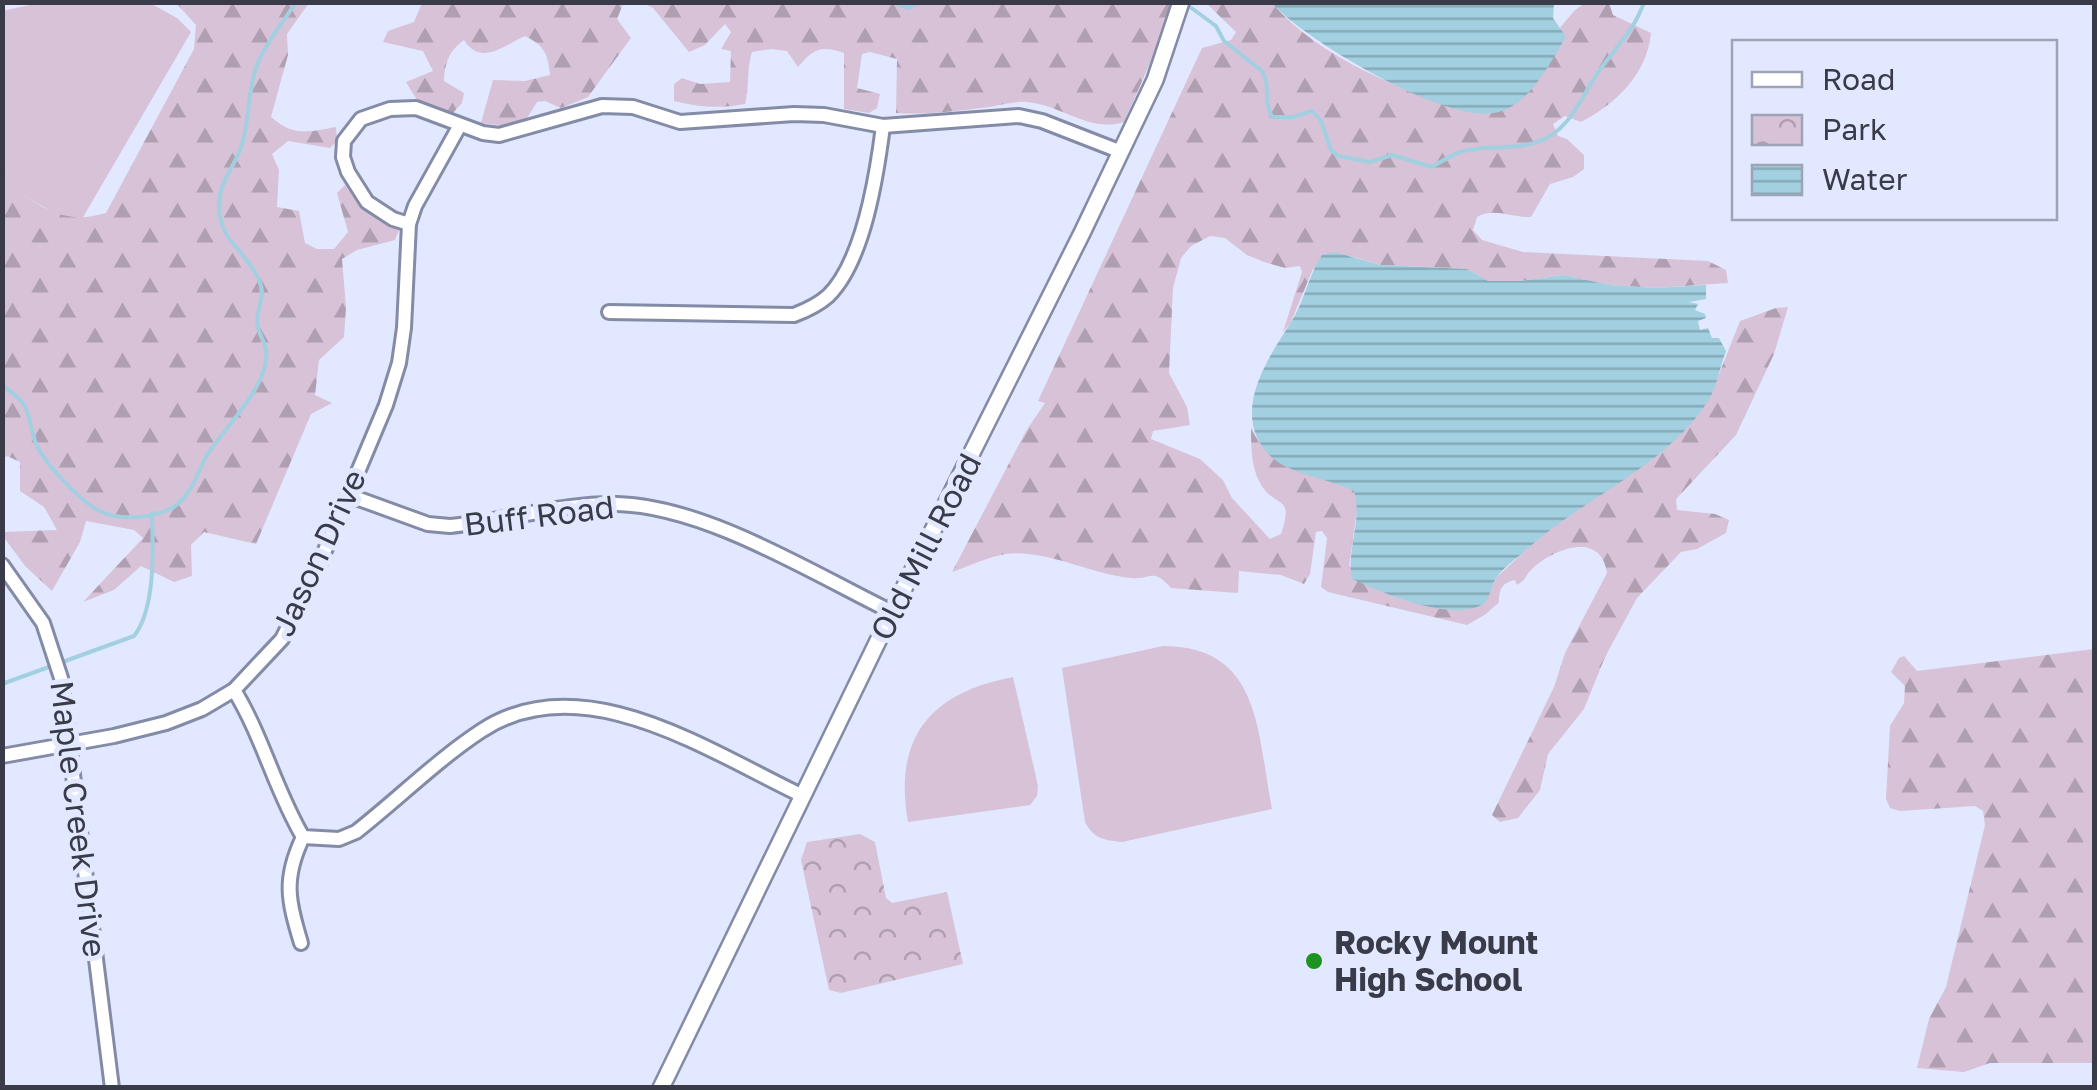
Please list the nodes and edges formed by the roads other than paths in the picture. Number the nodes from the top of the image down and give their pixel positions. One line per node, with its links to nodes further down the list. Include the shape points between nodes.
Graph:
1 (1182, 2): 4 (street, Old Mill Road, via 1155,80)
2 (460, 125): 3 (street, via 499,135 618,104 680,122 794,114); 5 (street, Jason Drive); 5 (street, via 402,107 361,119 344,141 356,189 380,212)
3 (884, 126): 4 (street, via 1019,116); 6 (street, via 862,229 838,284 814,307 794,315)
4 (1119, 151): 9 (street, Old Mill Road)
5 (408, 224): 7 (street, Jason Drive, via 398,362)
6 (609, 312)
7 (348, 495): 9 (street, Buff Road, via 450,526 612,504 662,508); 10 (street, Jason Drive, via 298,612)
8 (2, 565): 11 (street, Maple Creek Drive, via 51,642)
9 (892, 612): 13 (street, Old Mill Road)
10 (234, 690): 11 (street, Jason Drive, via 166,723); 14 (street)
11 (69, 746): 12 (street, Jason Drive); 16 (street, Maple Creek Drive)
12 (2, 756)
13 (802, 796): 14 (street, via 636,716 568,706 524,713 483,730 356,832 339,839); 17 (street, Old Mill Road)
14 (303, 838): 15 (street, via 288,893)
15 (301, 943)
16 (112, 1088)
17 (660, 1088)

